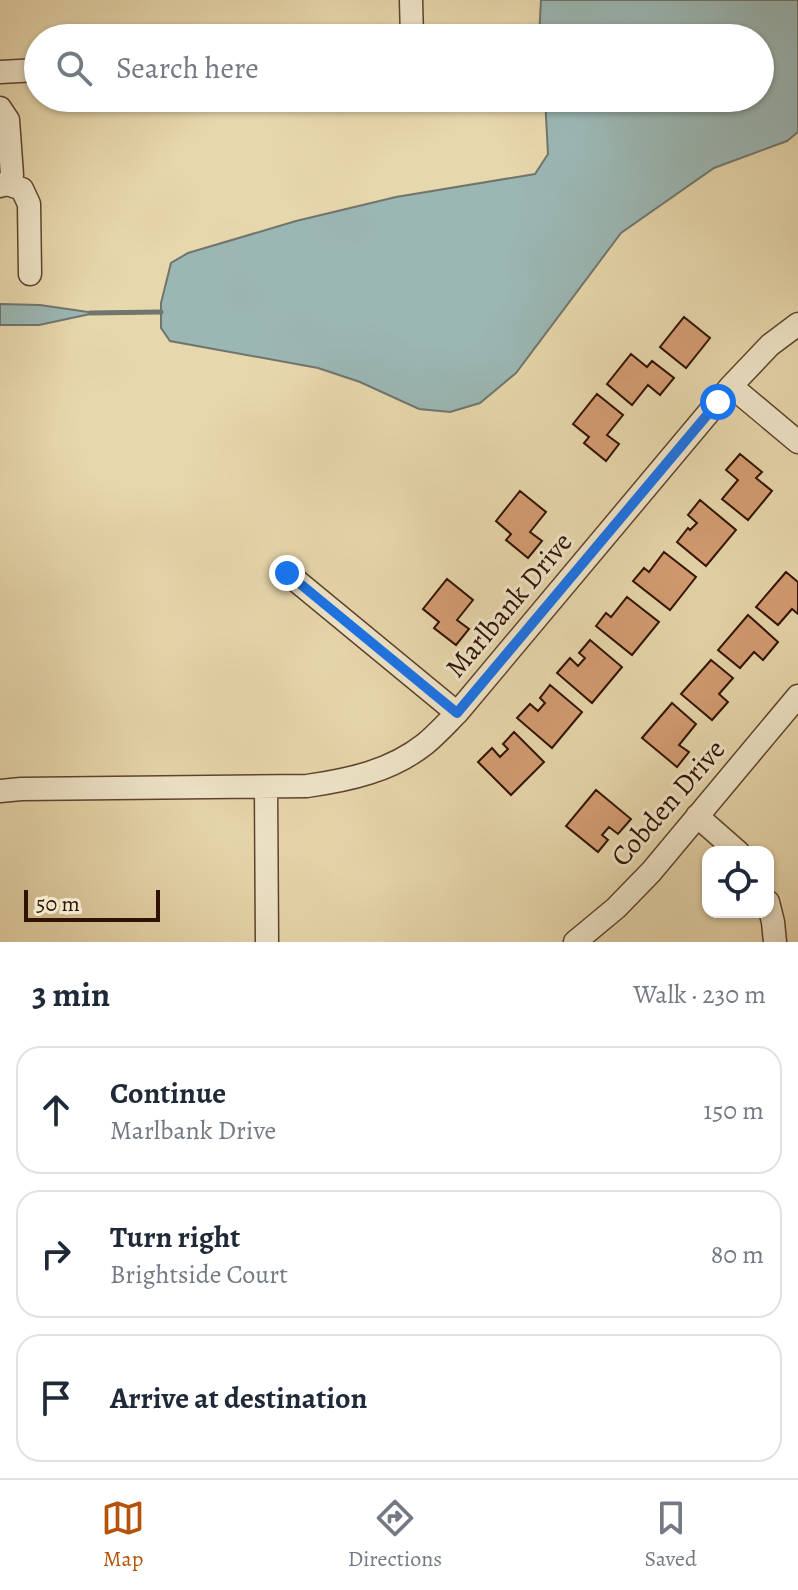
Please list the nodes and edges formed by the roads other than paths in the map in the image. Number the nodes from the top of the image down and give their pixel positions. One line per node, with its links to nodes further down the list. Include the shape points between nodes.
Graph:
1 (411, 0): 2 (street)
2 (412, 24)
3 (24, 71): 4 (street)
4 (0, 72)
5 (0, 108): 6 (street, via 8,120 12,175)
6 (4, 185): 7 (street, via 22,189 29,204)
7 (30, 274)
8 (798, 324): 9 (street, Marlbank Drive)
9 (731, 386): 10 (street); 13 (street, Marlbank Drive)
10 (798, 442)
11 (287, 573): 13 (street)
12 (798, 696): 16 (street, Cobden Drive)
13 (457, 713): 14 (street, Marlbank Drive, via 425,744 369,773 307,786)
14 (266, 787): 15 (street, Marlbank Drive); 19 (street)
15 (0, 791)
16 (697, 816): 17 (street); 20 (street, Cobden Drive, via 651,872)
17 (731, 846)
18 (772, 918): 21 (street)
19 (267, 942)
20 (575, 942)
21 (775, 942)

